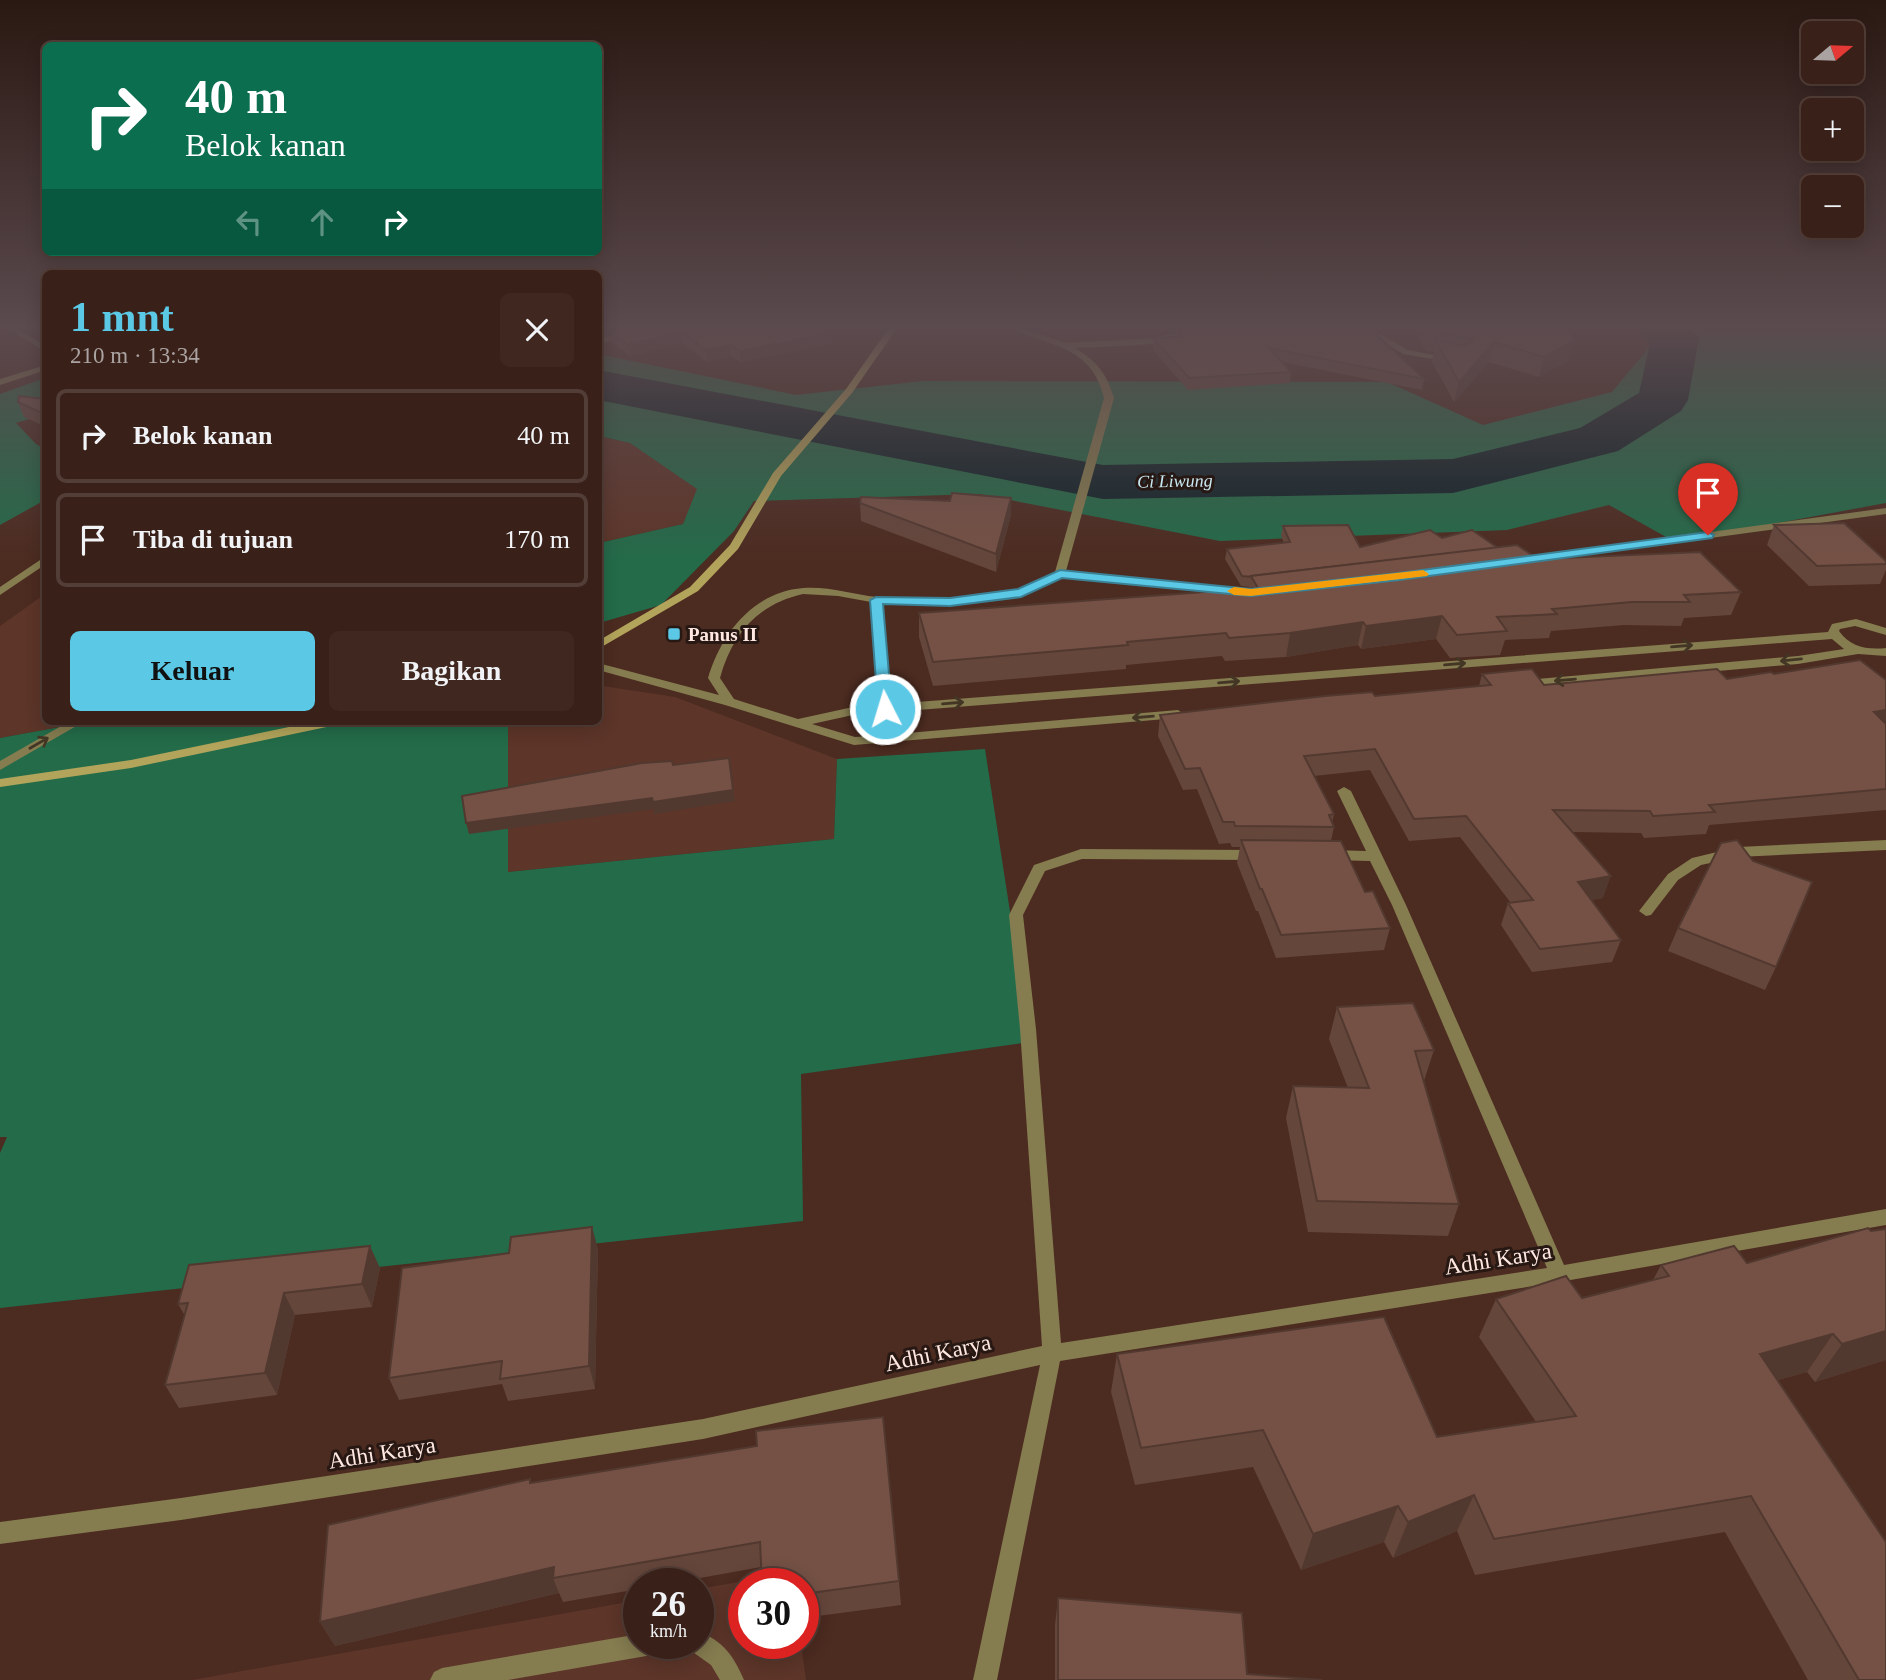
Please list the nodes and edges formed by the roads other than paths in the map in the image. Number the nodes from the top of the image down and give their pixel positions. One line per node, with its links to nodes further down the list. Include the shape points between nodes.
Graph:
1 (836, 406): 12 (main road, via 777,475 734,547 694,589)
2 (1107, 406): 6 (street)
3 (1884, 513): 5 (street)
4 (42, 562): 8 (street)
5 (1509, 563)
6 (1060, 574): 7 (street); 9 (street, via 1021,593 950,602)
7 (1263, 591)
8 (0, 592)
9 (876, 600): 17 (street, via 803,591 764,605 738,626 719,660 714,678); 18 (street)
10 (1885, 631): 11 (street, via 1844,623 1836,626)
11 (1835, 635): 13 (street); 18 (street, one-way to 11)
12 (602, 644)
13 (1858, 650): 14 (street); 16 (street, one-way to 16, via 1798,660)
14 (1886, 653)
15 (602, 667): 17 (street)
16 (1509, 685)
17 (729, 702): 20 (street)
18 (885, 709): 20 (street); 23 (street)
19 (1193, 713): 23 (street, one-way to 23)
20 (795, 724): 23 (street, via 853,741)
21 (72, 725): 24 (street, one-way to 21)
22 (315, 725): 25 (main road, via 131,764)
23 (891, 739)
24 (0, 766)
25 (0, 783)
26 (1344, 791): 30 (street)
27 (1886, 845): 31 (street, via 1738,852 1697,861 1673,877)
28 (1268, 855): 34 (street, via 1081,854 1040,868 1016,915)
29 (1308, 855): 30 (street)
30 (1375, 856): 33 (street)
31 (1646, 911)
32 (1886, 1217): 33 (street, Adhi Karya)
33 (1559, 1274): 34 (street, Adhi Karya)
34 (1052, 1353): 35 (street, Adhi Karya, via 702,1429); 41 (street)
35 (0, 1533)
36 (623, 1648): 38 (street)
37 (714, 1650): 40 (street)
38 (470, 1677): 39 (street)
39 (442, 1680)
40 (732, 1680)
41 (985, 1680)

